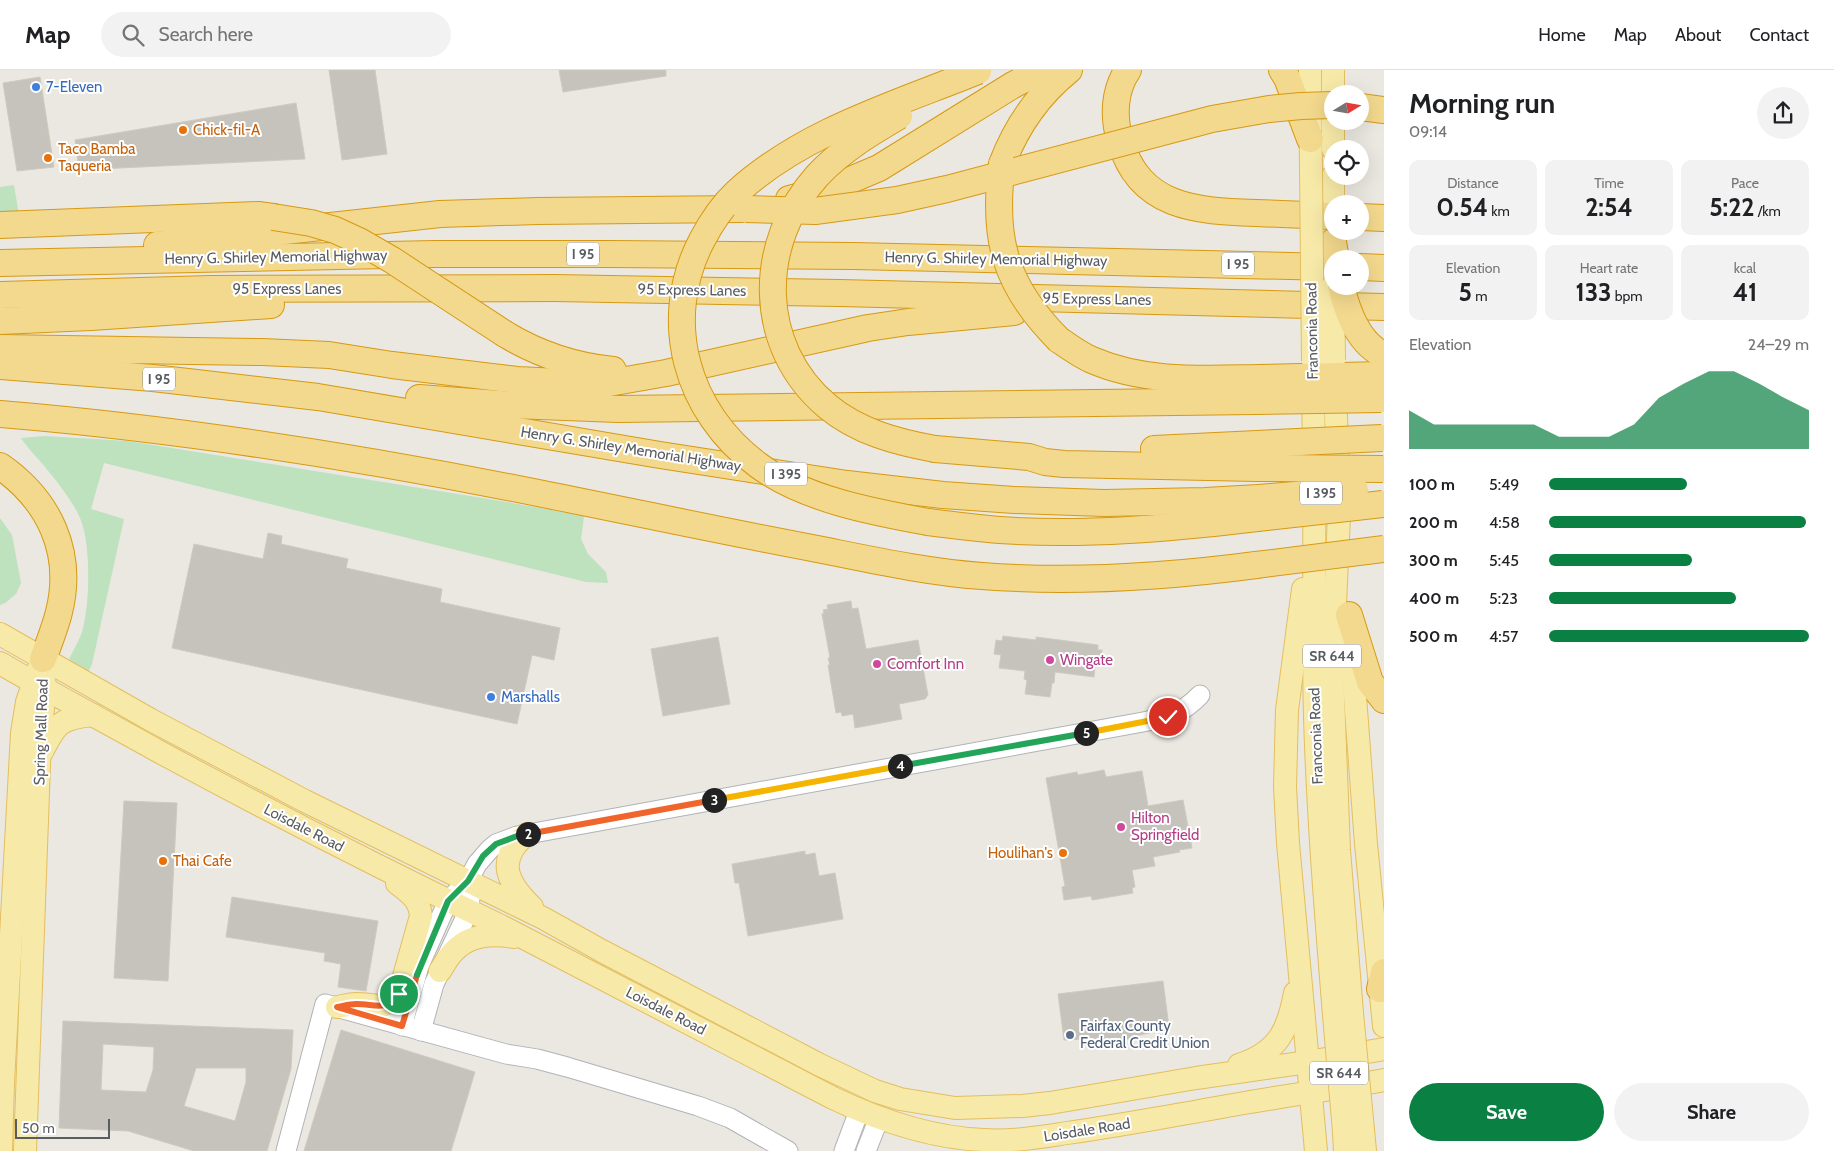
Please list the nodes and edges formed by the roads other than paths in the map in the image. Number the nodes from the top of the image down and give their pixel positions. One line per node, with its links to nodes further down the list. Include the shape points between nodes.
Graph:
1 (979, 70): 39 (highway, bridge, via 859,142 825,169 806,190 787,222 774,264 772,291 777,324 792,362 813,392 859,426 902,443 935,449 1064,464); 42 (highway, bridge, via 808,143 754,178 724,206 695,254 684,297 683,334 690,373 707,412 738,449 783,480 827,499 891,516 1000,530 1083,532 1169,527)
2 (1042, 70): 14 (highway, bridge, via 879,168 834,187)
3 (1069, 70): 35 (highway, bridge, via 1030,111 1011,141 1002,164 998,210 1004,252 1022,294 1036,315 1060,340 1091,360 1131,372)
4 (1128, 70): 15 (highway, via 1118,90 1118,136 1133,169 1160,196 1204,210)
5 (1282, 70): 13 (highway)
6 (1310, 70): 13 (main road, SR 644)
7 (1333, 70): 8 (main road)
8 (1333, 85)
9 (1324, 106): 14 (highway, bridge, via 1269,109 1212,119 896,200 815,211)
10 (1369, 108): 11 (highway)
11 (1384, 110)
12 (1329, 130): 13 (main road, SR 644)
13 (1322, 144): 31 (main road, Franconia Road / SR 644, bridge, via 1311,169)
14 (746, 209): 20 (highway, via 440,214)
15 (1324, 216)
16 (1369, 217): 17 (highway)
17 (1384, 218)
18 (0, 225): 33 (highway, bridge, via 258,215 311,222 359,241 535,350 579,365 632,373)
19 (1324, 251): 20 (highway, Henry G. Shirley Memorial Highway / I 95, via 853,256 435,254)
20 (11, 263)
21 (1369, 267): 22 (highway)
22 (1384, 268)
23 (413, 288): 24 (highway, 95 Express Lanes); 27 (highway, 95 Express Lanes, via 657,289); 29 (highway, via 283,304)
24 (0, 295)
25 (1332, 295): 31 (main road, Franconia Road / SR 644, bridge)
26 (1344, 295): 34 (highway, bridge, via 1354,324 1372,348)
27 (1167, 301): 28 (highway, 95 Express Lanes); 33 (highway, via 908,322)
28 (1384, 307)
29 (0, 321)
30 (0, 348): 33 (highway, via 329,355 452,373 580,383)
31 (1323, 361): 43 (main road, Franconia Road / SR 644); 44 (main road, Franconia Road / SR 644)
32 (0, 366): 36 (highway, Henry G. Shirley Memorial Highway / I 95, via 153,378)
33 (666, 373)
34 (1382, 376): 35 (highway, I 95, bridge)
35 (1257, 390): 36 (highway, I 95, via 618,409 414,398)
36 (318, 397): 42 (highway, Henry G. Shirley Memorial Highway / I 395, via 660,455 894,490 1014,500 1104,503 1205,501)
37 (0, 414): 45 (highway, bridge, via 169,431 325,456 486,483 883,562 969,575 1022,579 1112,578 1256,566)
38 (1383, 438): 39 (highway, bridge)
39 (1257, 456): 41 (highway, bridge)
40 (0, 466): 48 (highway, via 15,476 40,504 59,545 62,564 60,610)
41 (1384, 487): 42 (highway, Henry G. Shirley Memorial Highway / I 395, bridge)
42 (1258, 508)
43 (1339, 516): 46 (main road); 66 (main road, Franconia Road / SR 644, via 1332,670)
44 (1314, 544): 62 (main road, via 1301,598 1294,648 1285,765 1288,843); 66 (main road, Franconia Road / SR 644, via 1320,839)
45 (1384, 549)
46 (1349, 616): 52 (highway, via 1370,682); 64 (main road, via 1366,844)
47 (0, 634): 48 (main road, Loisdale Road)
48 (43, 658): 50 (main road, Spring Mall Road); 57 (main road, Loisdale Road, via 150,720)
49 (0, 662): 50 (main road, Loisdale Road)
50 (39, 686): 53 (main road, Loisdale Road); 54 (main road, Spring Mall Road); 77 (main road, Spring Mall Road, via 27,702 22,732 3,1082)
51 (1200, 695): 55 (street, via 1180,712 1144,722)
52 (1384, 700)
53 (93, 715): 54 (main road, via 59,724); 56 (main road, Loisdale Road)
54 (40, 755): 78 (main road, Spring Mall Road)
55 (527, 834): 57 (street, via 496,844 477,864); 60 (main road, via 509,856 508,876 520,895)
56 (356, 854): 58 (main road, Loisdale Road); 65 (main road, via 414,898 420,905 422,916 399,994 394,1001 385,1006 355,1004)
57 (468, 881): 58 (street); 59 (street); 60 (main road, Loisdale Road)
58 (448, 901): 59 (main road, Loisdale Road); 67 (street, via 419,966)
59 (469, 910): 61 (main road, Loisdale Road); 63 (street)
60 (543, 918): 72 (main road, Loisdale Road, via 818,1064 900,1099 955,1108 1022,1106)
61 (530, 941): 63 (main road, via 497,934 474,938 454,951); 75 (main road, Loisdale Road)
62 (1300, 970): 71 (main road); 72 (main road, via 1290,1017 1275,1044 1245,1063)
63 (440, 971): 69 (street)
64 (1382, 980): 68 (main road)
65 (337, 1007): 67 (street); 79 (street, via 325,1004)
66 (1343, 1014): 76 (main road, Franconia Road / SR 644, bridge)
67 (402, 1026): 69 (street)
68 (1384, 1026)
69 (421, 1031): 80 (street, via 506,1054 567,1066 698,1106 730,1118)
70 (1384, 1049): 71 (main road, Loisdale Road)
71 (1308, 1062): 72 (main road, Loisdale Road); 74 (main road)
72 (1196, 1078)
73 (1384, 1080): 74 (main road, Loisdale Road)
74 (1311, 1092): 75 (main road, Loisdale Road, via 1018,1140 945,1136); 83 (main road)
75 (869, 1115): 81 (street); 82 (street)
76 (1354, 1141)
77 (4, 1150)
78 (25, 1151)
79 (286, 1151)
80 (788, 1151)
81 (844, 1151)
82 (866, 1151)
83 (1316, 1151)

